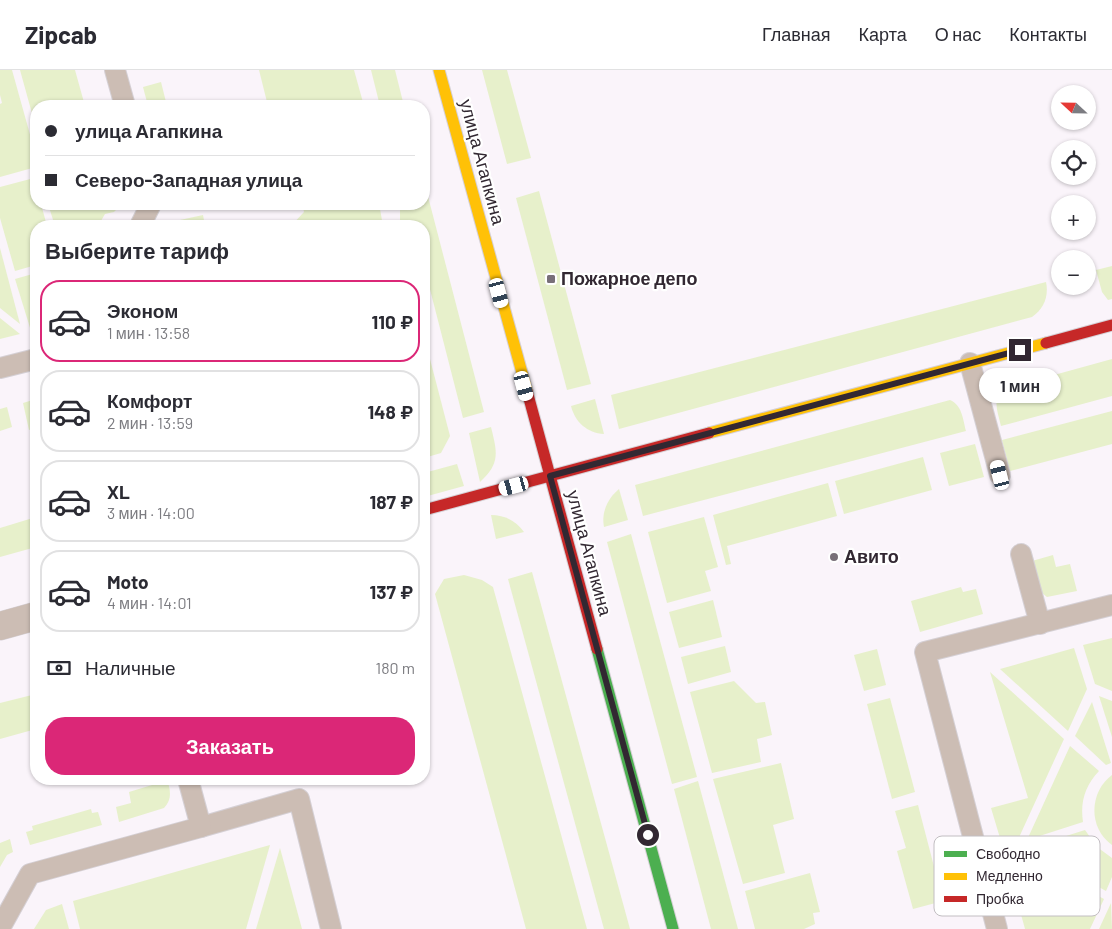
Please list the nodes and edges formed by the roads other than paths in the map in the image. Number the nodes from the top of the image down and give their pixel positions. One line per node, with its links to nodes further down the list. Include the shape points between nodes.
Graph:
1 (116, 70): 3 (lane)
2 (439, 70): 9 (main road, улица Агапкина)
3 (124, 100)
4 (1112, 325): 6 (main road)
5 (30, 360): 7 (lane)
6 (970, 363): 8 (lane); 9 (main road)
7 (0, 368)
8 (1000, 475)
9 (550, 476): 10 (main road); 22 (main road, улица Агапкина)
10 (430, 508)
11 (1021, 554): 14 (lane)
12 (1112, 606): 14 (lane)
13 (30, 618): 15 (street)
14 (1040, 624): 18 (lane, via 925,652)
15 (0, 626)
16 (190, 785): 17 (lane)
17 (201, 827): 20 (lane, via 30,874); 21 (lane, via 299,799)
18 (973, 836)
19 (994, 916): 23 (lane)
20 (0, 928)
21 (331, 929)
22 (673, 929)
23 (997, 929)

